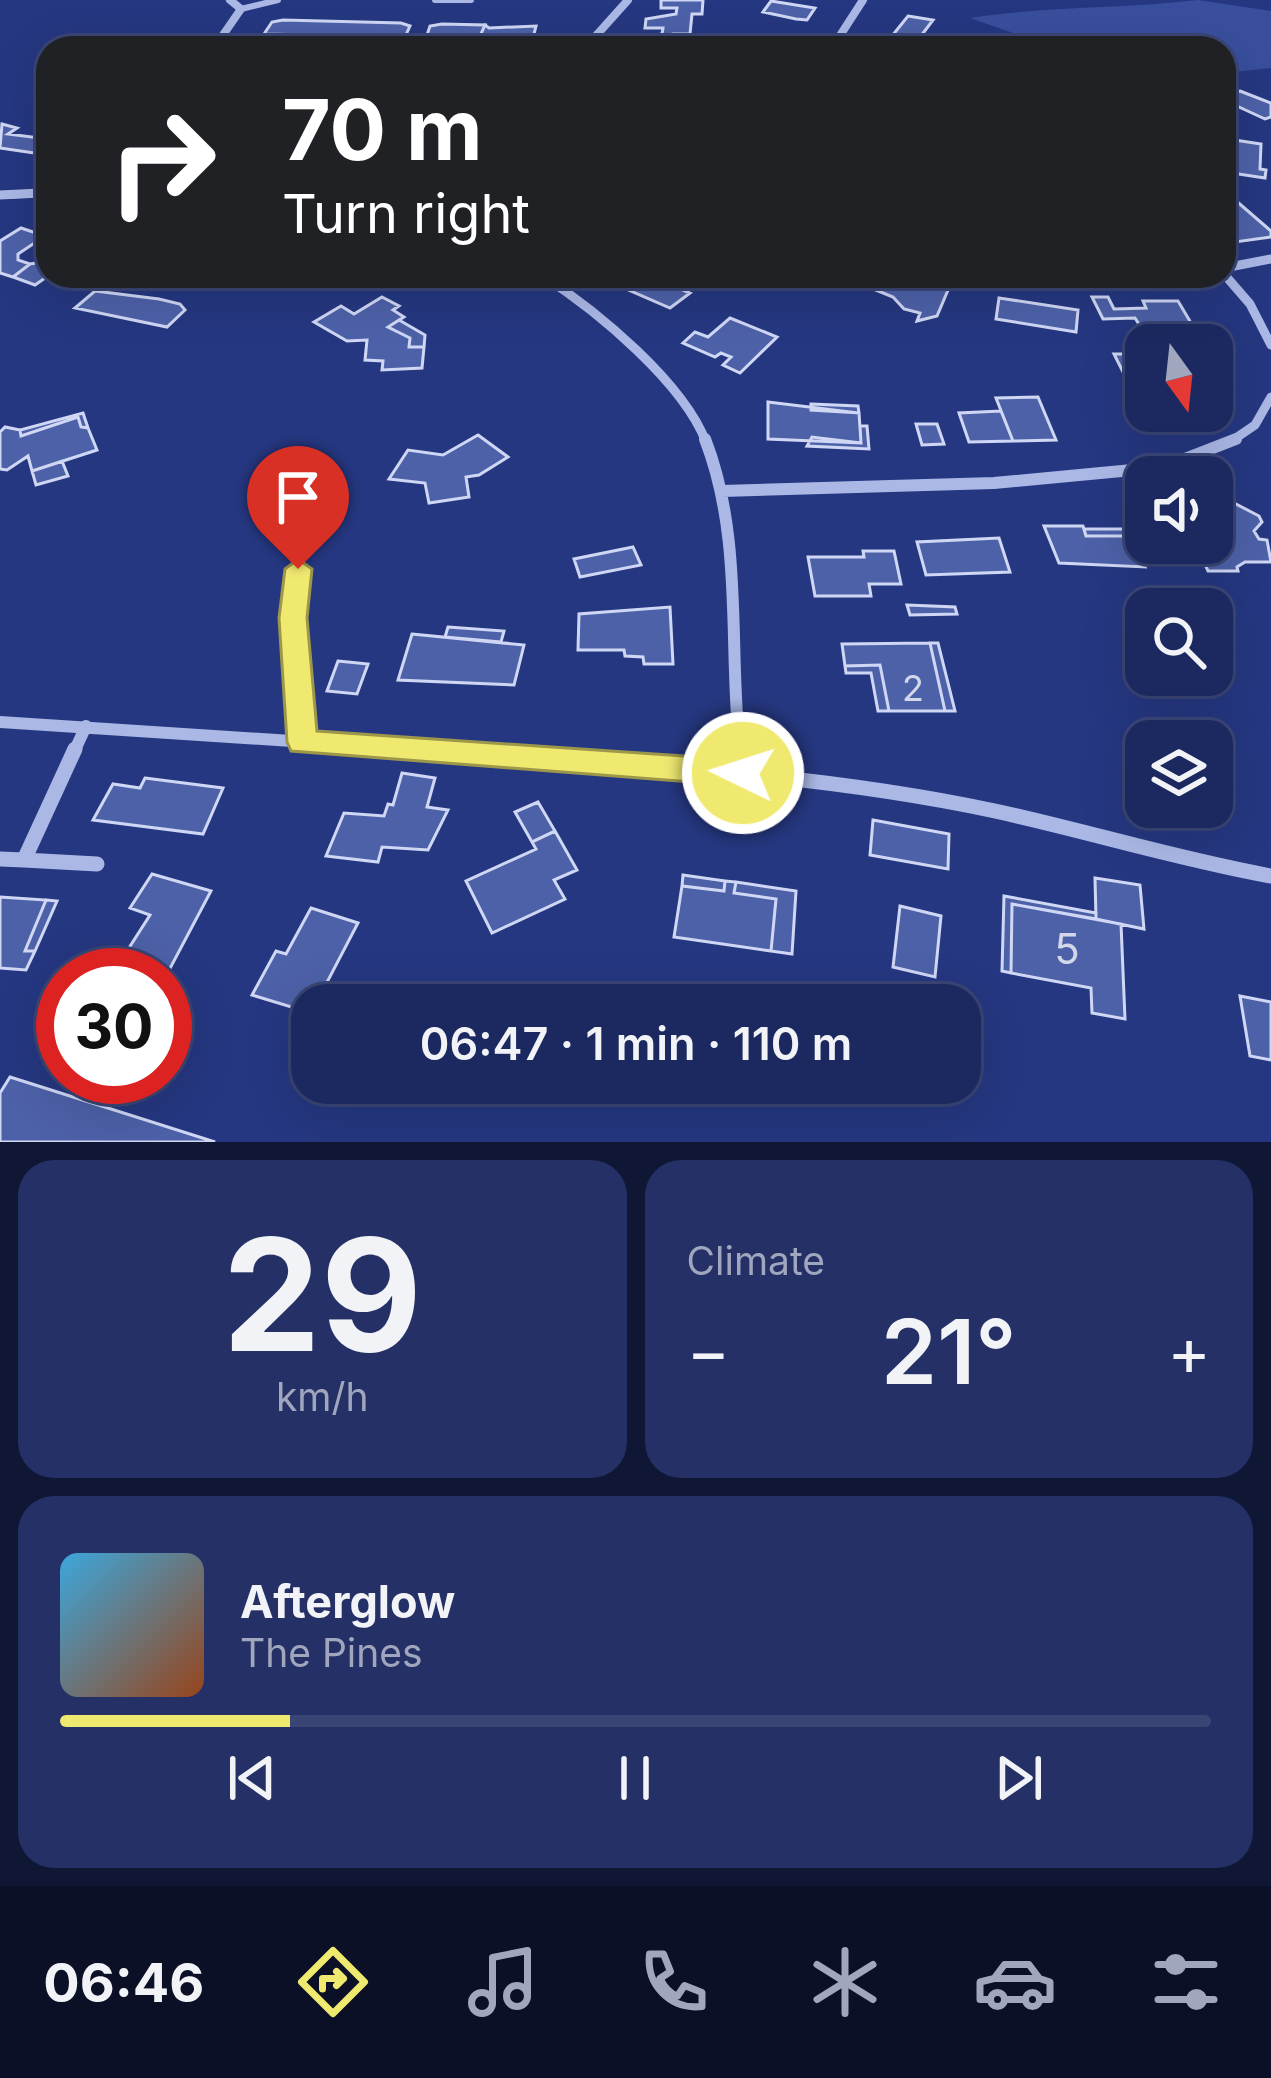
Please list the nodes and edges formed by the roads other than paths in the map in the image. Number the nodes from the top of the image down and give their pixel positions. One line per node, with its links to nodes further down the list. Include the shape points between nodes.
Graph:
1 (230, 0): 7 (street)
2 (278, 0): 7 (lane)
3 (435, 0): 4 (lane)
4 (471, 0)
5 (628, 0): 9 (street)
6 (863, 0): 10 (street)
7 (241, 9): 8 (street)
8 (222, 36)
9 (596, 36)
10 (840, 36)
11 (36, 194): 12 (street)
12 (0, 195)
13 (1271, 259): 14 (street)
14 (1236, 268)
15 (1236, 286): 17 (street)
16 (563, 288): 19 (street, via 682,399)
17 (1271, 345)
18 (1271, 397): 19 (street, via 1242,435 1164,466 994,483)
19 (722, 491): 24 (street)
20 (298, 569): 23 (lane, via 293,618)
21 (0, 722): 22 (street)
22 (86, 726): 23 (street); 26 (street)
23 (302, 742): 24 (street)
24 (743, 773): 28 (street, via 916,795)
25 (0, 859): 26 (street)
26 (24, 860): 27 (street)
27 (97, 864)
28 (1271, 876)

